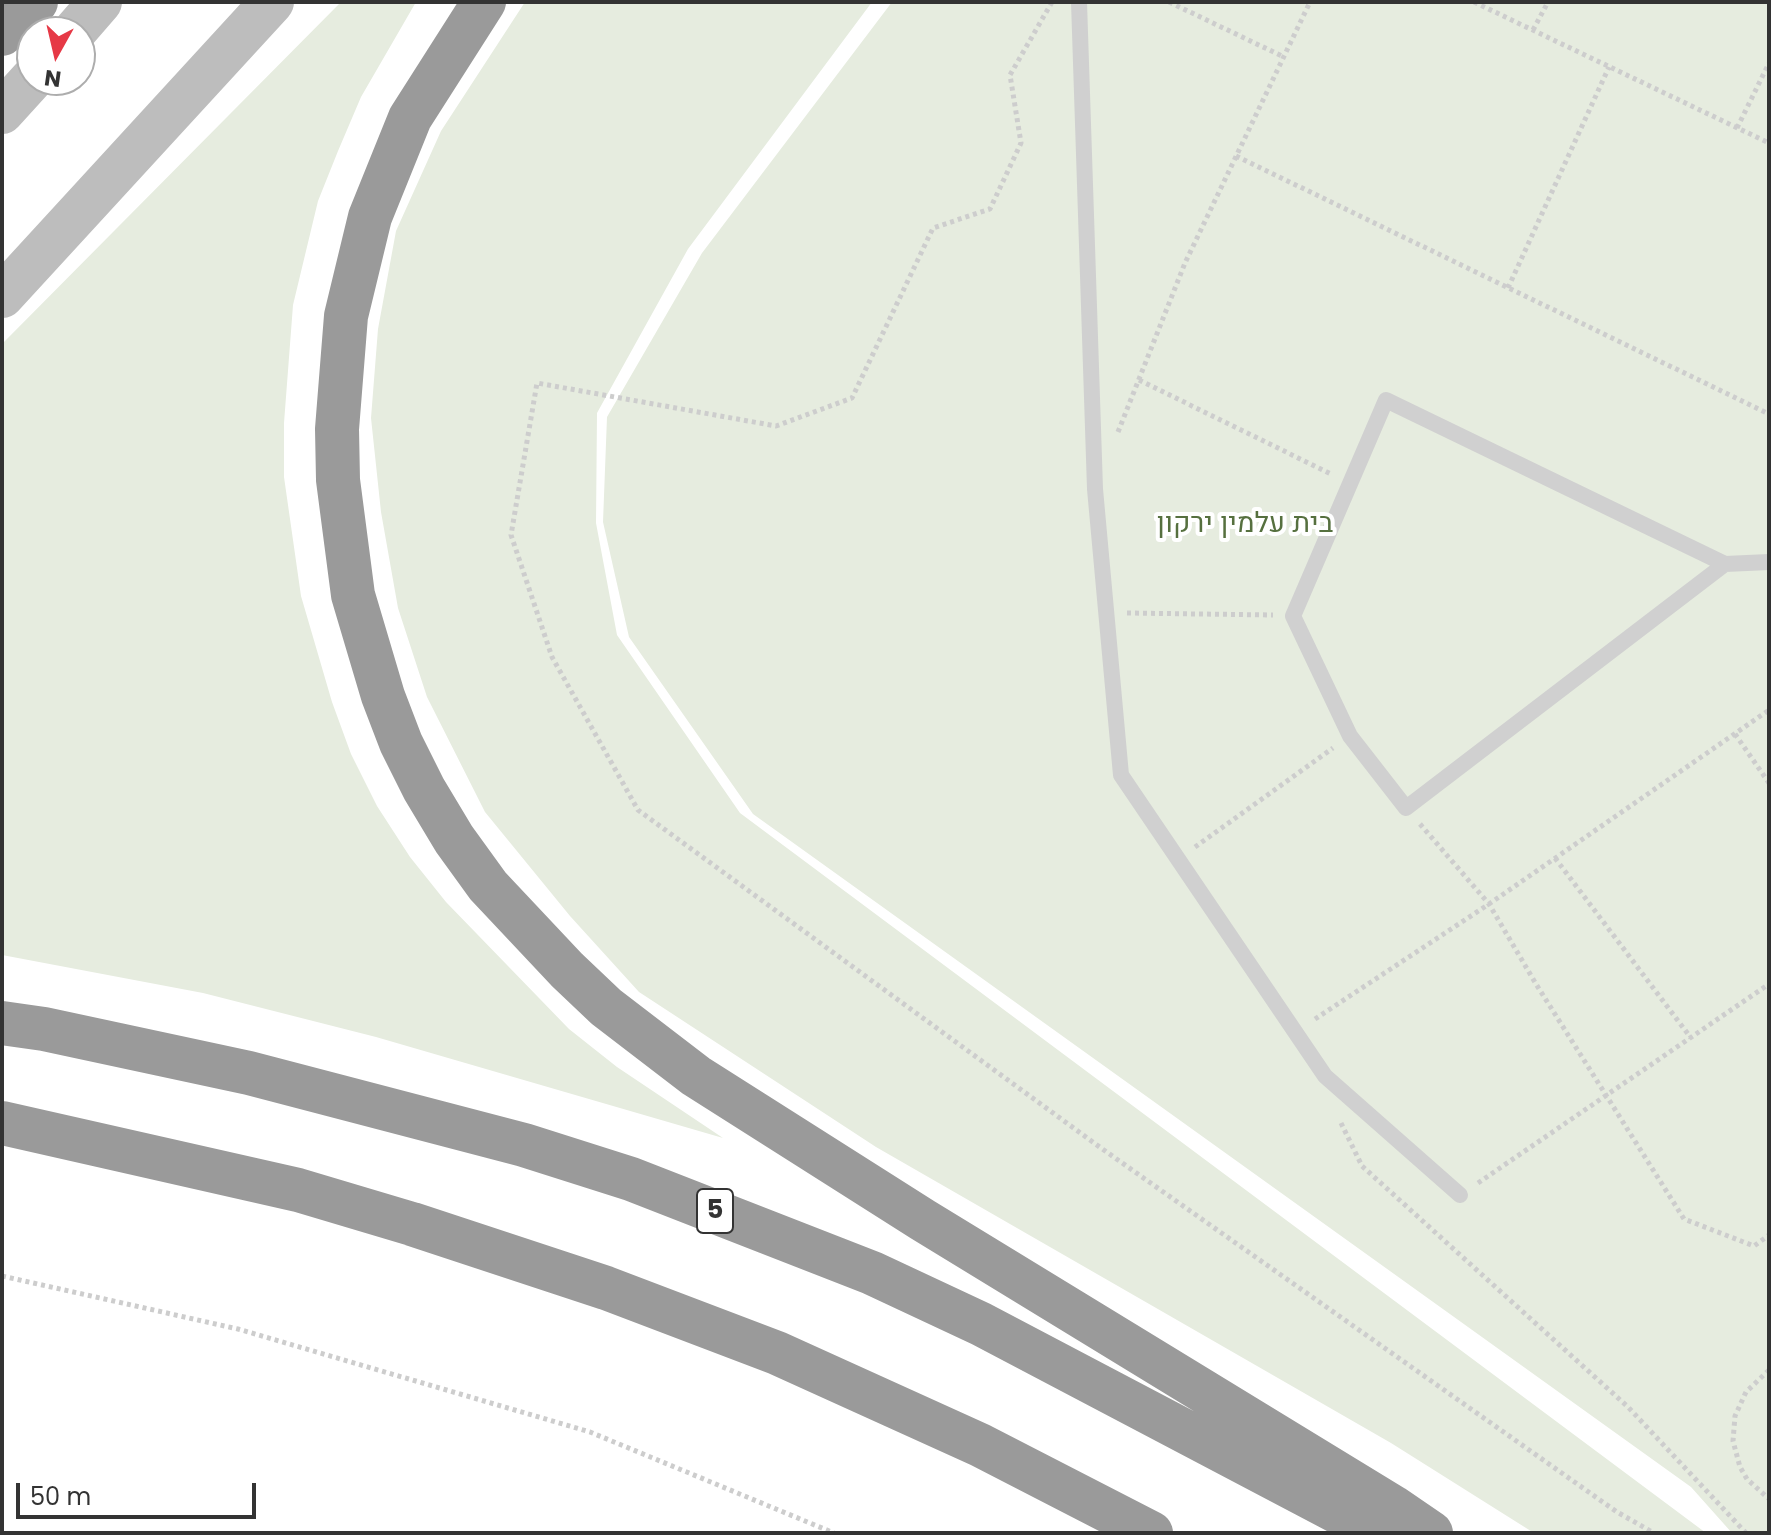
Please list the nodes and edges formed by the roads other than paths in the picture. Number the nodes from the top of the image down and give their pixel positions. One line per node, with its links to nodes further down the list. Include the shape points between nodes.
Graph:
1 (36, 2): 5 (highway)
2 (272, 2): 8 (main road)
3 (484, 2): 16 (highway, via 410,118 370,217 346,316 337,429 353,595 401,743 454,839 488,886 567,970 696,1076)
4 (1079, 2): 13 (lane, via 1095,489 1121,775 1325,1076)
5 (2, 34)
6 (17, 96): 7 (main road)
7 (2, 112)
8 (2, 296)
9 (1769, 562): 10 (lane)
10 (1725, 564): 10 (lane, via 1386,400 1293,616 1350,736 1406,808)
11 (2, 1023): 15 (highway, 5, via 249,1073 524,1145 644,1184 872,1273 981,1324)
12 (2, 1123): 14 (highway, via 298,1190 606,1288 777,1353 980,1445)
13 (1460, 1195)
14 (1151, 1533)
15 (1378, 1533)
16 (1431, 1533)

